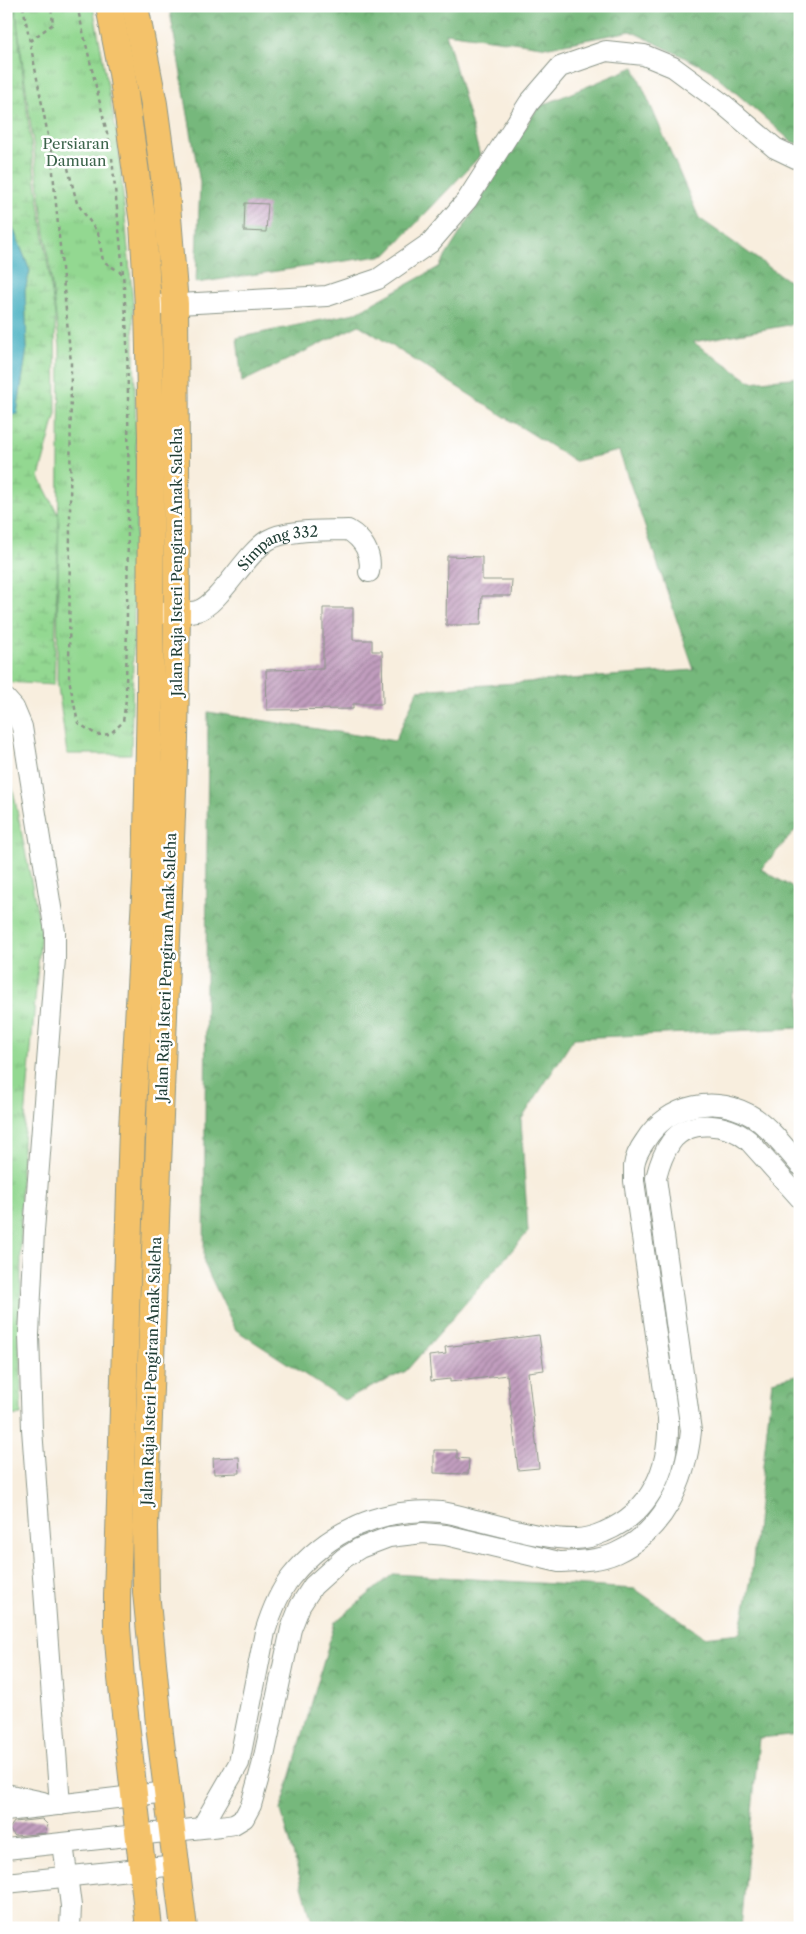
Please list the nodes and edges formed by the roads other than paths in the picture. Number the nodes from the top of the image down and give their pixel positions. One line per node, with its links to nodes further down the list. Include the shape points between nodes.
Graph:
1 (109, 6): 5 (main road, Jalan Raja Isteri Pengiran Anak Saleha, via 135,157)
2 (136, 6): 4 (main road, Jalan Raja Isteri Pengiran Anak Saleha, via 155,114)
3 (800, 160): 4 (street, via 775,148 673,67 644,55 606,51 560,67 529,103 467,200 430,243 378,279 327,296)
4 (175, 304): 5 (street); 7 (main road, Jalan Raja Isteri Pengiran Anak Saleha)
5 (148, 306): 8 (main road, Jalan Raja Isteri Pengiran Anak Saleha)
6 (369, 572): 7 (street, Simpang 332, via 371,565 364,542 348,530 280,534 255,550 210,603 198,610)
7 (177, 612): 8 (street, Simpang 332); 12 (main road, Jalan Raja Isteri Pengiran Anak Saleha, via 176,739 145,1527 146,1592)
8 (150, 614): 14 (main road, Jalan Raja Isteri Pengiran Anak Saleha, via 146,879 132,1129 117,1596 120,1670)
9 (6, 699): 15 (street, via 22,726 55,932 29,1335 32,1429)
10 (800, 1165): 17 (street, via 769,1130 736,1109 697,1105 678,1110 650,1133 634,1164 634,1181 669,1439 660,1475 650,1494 615,1528 577,1539 557,1538 442,1512 406,1512 363,1522 321,1546 290,1578 271,1614 239,1763)
11 (800, 1198): 17 (street, via 738,1132 716,1125 704,1126 692,1128 671,1141 656,1178 692,1431 679,1488 666,1511 630,1545 596,1559 559,1562 446,1535 422,1533 389,1537 344,1558 313,1586 290,1629 251,1805 244,1818 234,1824)
12 (167, 1792): 14 (street); 18 (main road, Jalan Raja Isteri Pengiran Anak Saleha)
13 (6, 1794): 15 (street)
14 (134, 1796): 15 (street); 19 (main road, Jalan Raja Isteri Pengiran Anak Saleha)
15 (60, 1805): 16 (street)
16 (6, 1811)
17 (202, 1827): 18 (street)
18 (172, 1830): 19 (street); 22 (main road, Jalan Raja Isteri Pengiran Anak Saleha)
19 (137, 1835): 20 (street); 23 (main road, Jalan Raja Isteri Pengiran Anak Saleha)
20 (64, 1843): 21 (street); 24 (street)
21 (6, 1849)
22 (176, 1865): 23 (street); 28 (main road, Jalan Raja Isteri Pengiran Anak Saleha)
23 (141, 1869): 24 (street); 27 (main road, Jalan Raja Isteri Pengiran Anak Saleha)
24 (68, 1877): 25 (street); 26 (street)
25 (6, 1883)
26 (70, 1928)
27 (149, 1928)
28 (184, 1928)

